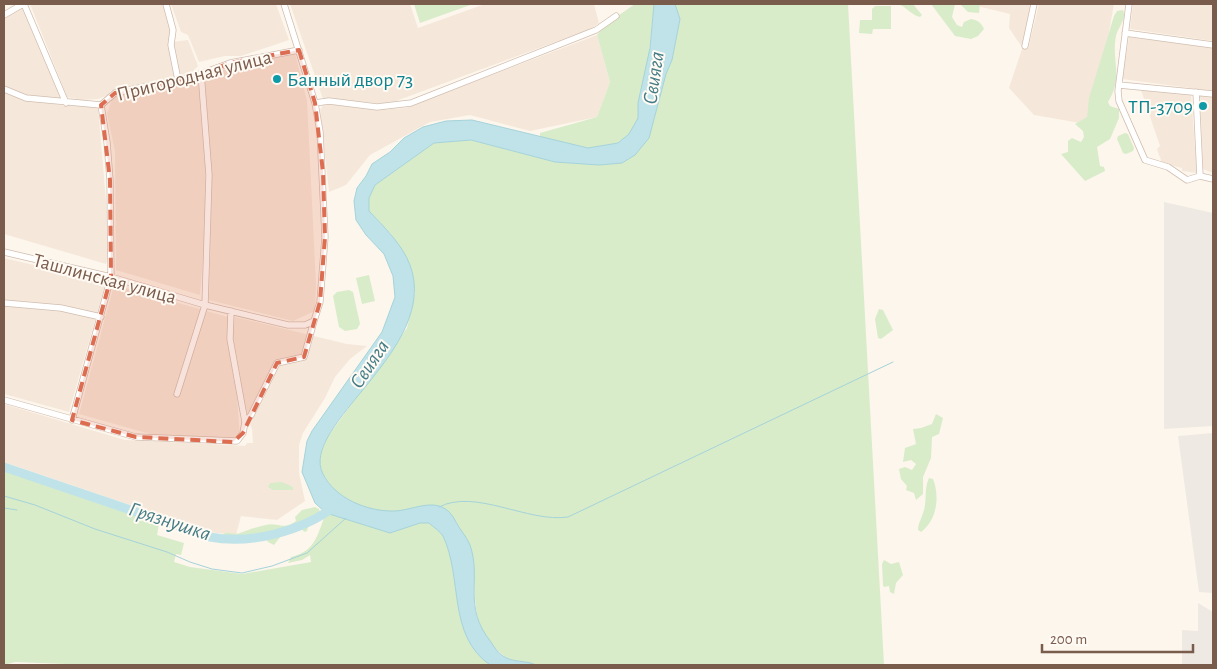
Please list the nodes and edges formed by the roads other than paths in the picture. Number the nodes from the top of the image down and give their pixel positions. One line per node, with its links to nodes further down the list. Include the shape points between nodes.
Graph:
1 (23, 4): 6 (street); 19 (street)
2 (166, 4): 13 (street, via 173,30 171,45)
3 (284, 4): 11 (street)
4 (1034, 4): 10 (street)
5 (1129, 4): 8 (street)
6 (4, 15)
7 (616, 16): 18 (street, via 596,30 411,103 377,108)
8 (1125, 32): 9 (street); 14 (street)
9 (1213, 45)
10 (1025, 46)
11 (299, 50): 12 (street, Пригородная улица, via 230,63); 18 (street)
12 (201, 73): 13 (street, Пригородная улица); 26 (street, via 210,175)
13 (178, 80): 20 (street, Пригородная улица, via 114,93)
14 (1118, 85): 16 (street); 21 (street, via 1119,101 1145,160 1168,167 1187,180)
15 (4, 89): 19 (street, Пригородная улица, via 26,98)
16 (1196, 92): 17 (street); 21 (street)
17 (1213, 94)
18 (315, 102): 29 (street, via 323,172 325,237 320,302)
19 (66, 103): 20 (street, Пригородная улица)
20 (101, 105): 24 (street, via 110,180)
21 (1200, 176): 22 (street)
22 (1213, 179)
23 (4, 252): 24 (street, Ташлинская улица)
24 (112, 277): 26 (street, Ташлинская улица); 28 (street)
25 (4, 303): 28 (street, via 61,308)
26 (205, 305): 27 (street, Ташлинская улица); 30 (street, Ташлинская улица)
27 (231, 311): 29 (street, Ташлинская улица, via 288,325 305,325); 33 (street, via 230,339)
28 (101, 317): 32 (street)
29 (314, 321): 33 (street, via 304,357 277,363)
30 (177, 394)
31 (4, 400): 32 (street)
32 (72, 420): 33 (street, via 136,436 233,442 243,433)
33 (245, 422)

